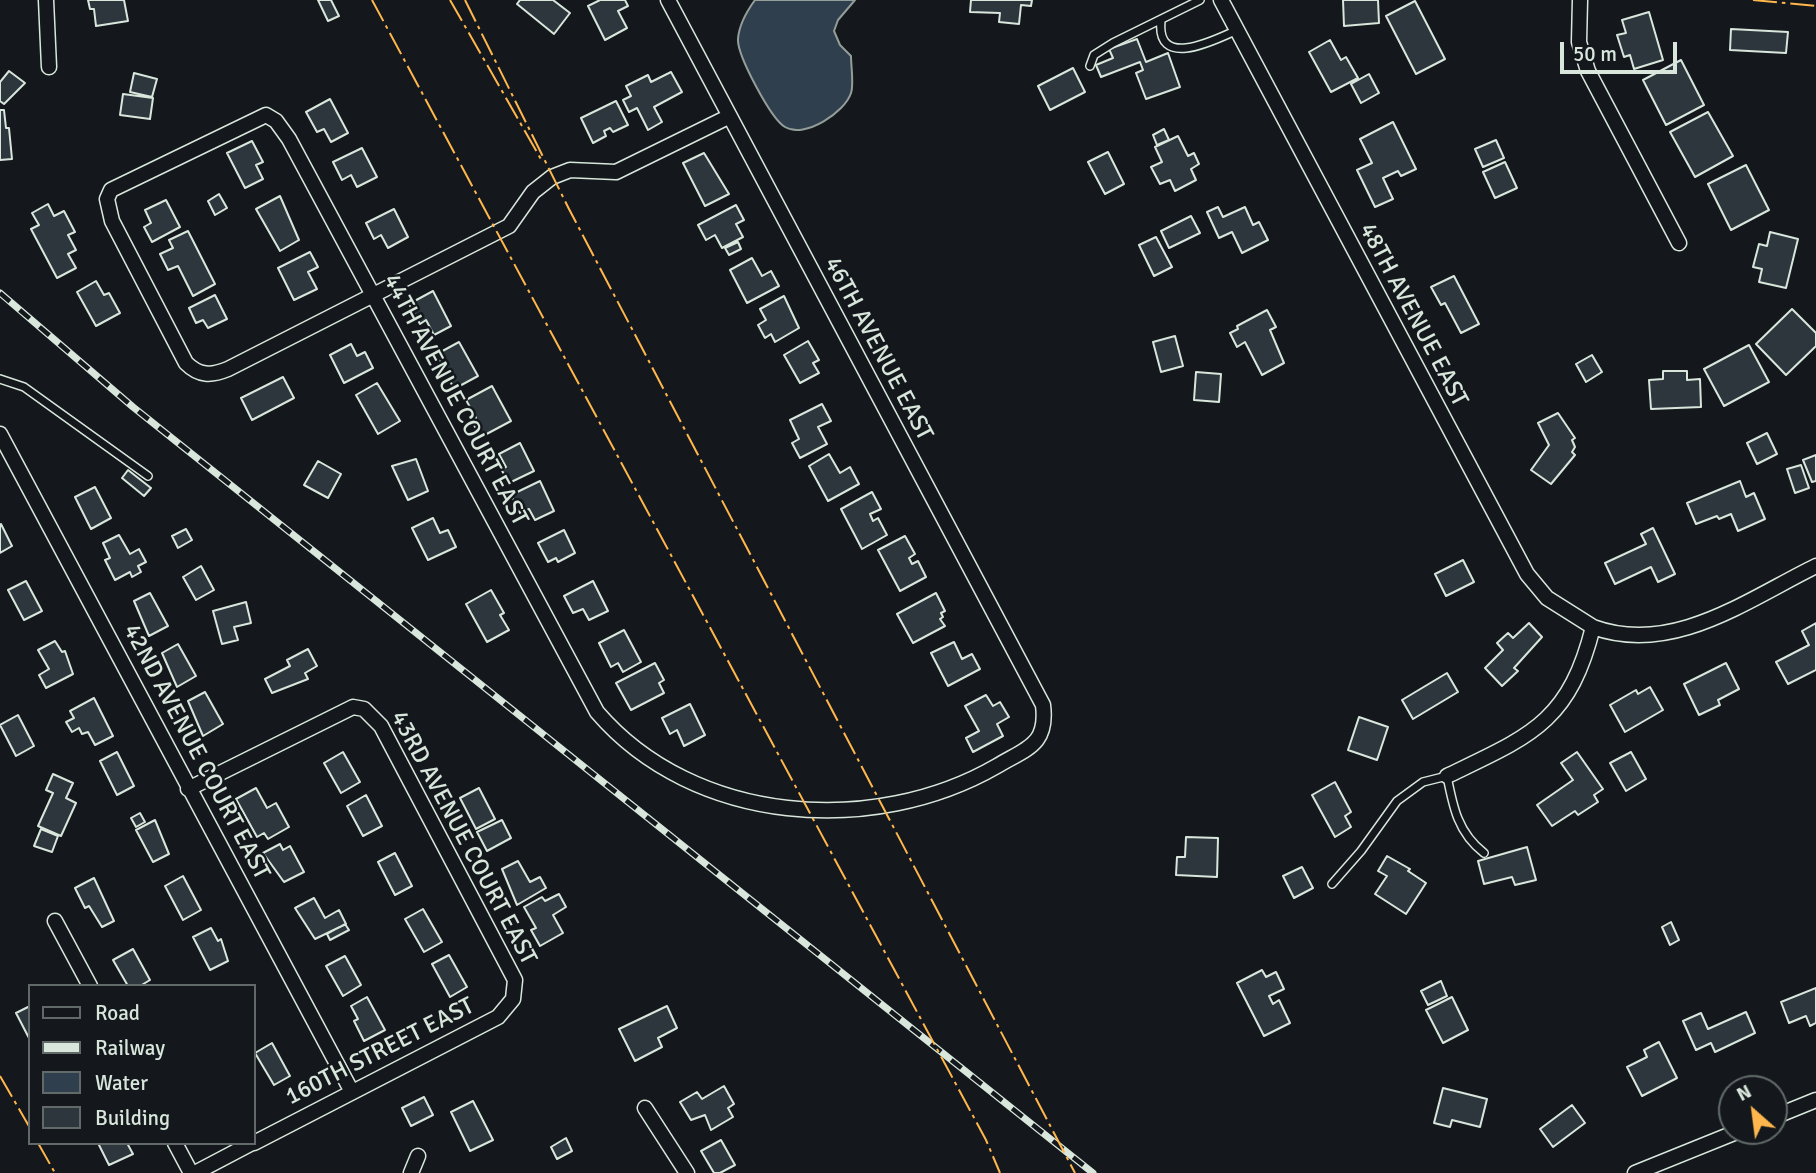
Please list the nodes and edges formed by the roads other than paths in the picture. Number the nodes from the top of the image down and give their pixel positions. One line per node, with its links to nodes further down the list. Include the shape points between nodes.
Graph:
1 (46, 0): 9 (street)
2 (1200, 0): 6 (lane)
3 (1221, 0): 7 (street, 48TH AVENUE EAST)
4 (1580, 0): 11 (street, via 1579,42 1588,71)
5 (673, 2): 10 (street, 46TH AVENUE EAST)
6 (1161, 21): 7 (lane, via 1164,39 1180,48 1199,47); 8 (lane, via 1094,55)
7 (1237, 30): 17 (street, 48TH AVENUE EAST, via 1527,574 1547,598)
8 (1090, 66)
9 (49, 67)
10 (728, 117): 12 (street, via 616,172 570,170 552,177 533,192 509,226); 18 (street, 46TH AVENUE EAST, via 1043,705 1043,734 1036,743 946,790 894,805 826,811 758,803 692,780 632,746)
11 (1678, 243)
12 (372, 294): 12 (street, 44TH AVENUE COURT EAST, via 289,139 266,115 111,190 107,199 112,221 186,363 202,374 219,372); 18 (street, 44TH AVENUE COURT EAST)
13 (0, 379): 15 (lane, via 24,387)
14 (0, 434): 20 (street, 42ND AVENUE COURT EAST)
15 (148, 476)
16 (1816, 566): 17 (street, 48TH AVENUE EAST, via 1676,633 1631,636)
17 (1593, 627): 19 (street, via 1574,685 1543,723 1510,746)
18 (597, 712)
19 (1447, 776): 21 (lane, via 1463,831); 22 (lane, via 1423,782 1396,801)
20 (188, 789): 25 (street, 43RD AVENUE COURT EAST, via 353,707 364,709 381,726 515,981); 26 (street, 42ND AVENUE COURT EAST)
21 (1484, 853)
22 (1332, 884)
23 (55, 921): 24 (street)
24 (89, 984)
25 (516, 992): 26 (street, 160TH STREET EAST, via 498,1017)
26 (352, 1092): 31 (street, 160TH STREET EAST)
27 (1816, 1100): 29 (street)
28 (645, 1108): 37 (street)
29 (1788, 1111)
30 (1718, 1139): 38 (street)
31 (256, 1141)
32 (176, 1145): 35 (street)
33 (249, 1145): 35 (street, 160TH STREET EAST)
34 (418, 1156): 36 (street)
35 (193, 1173)
36 (411, 1173)
37 (688, 1173)
38 (1635, 1173)

